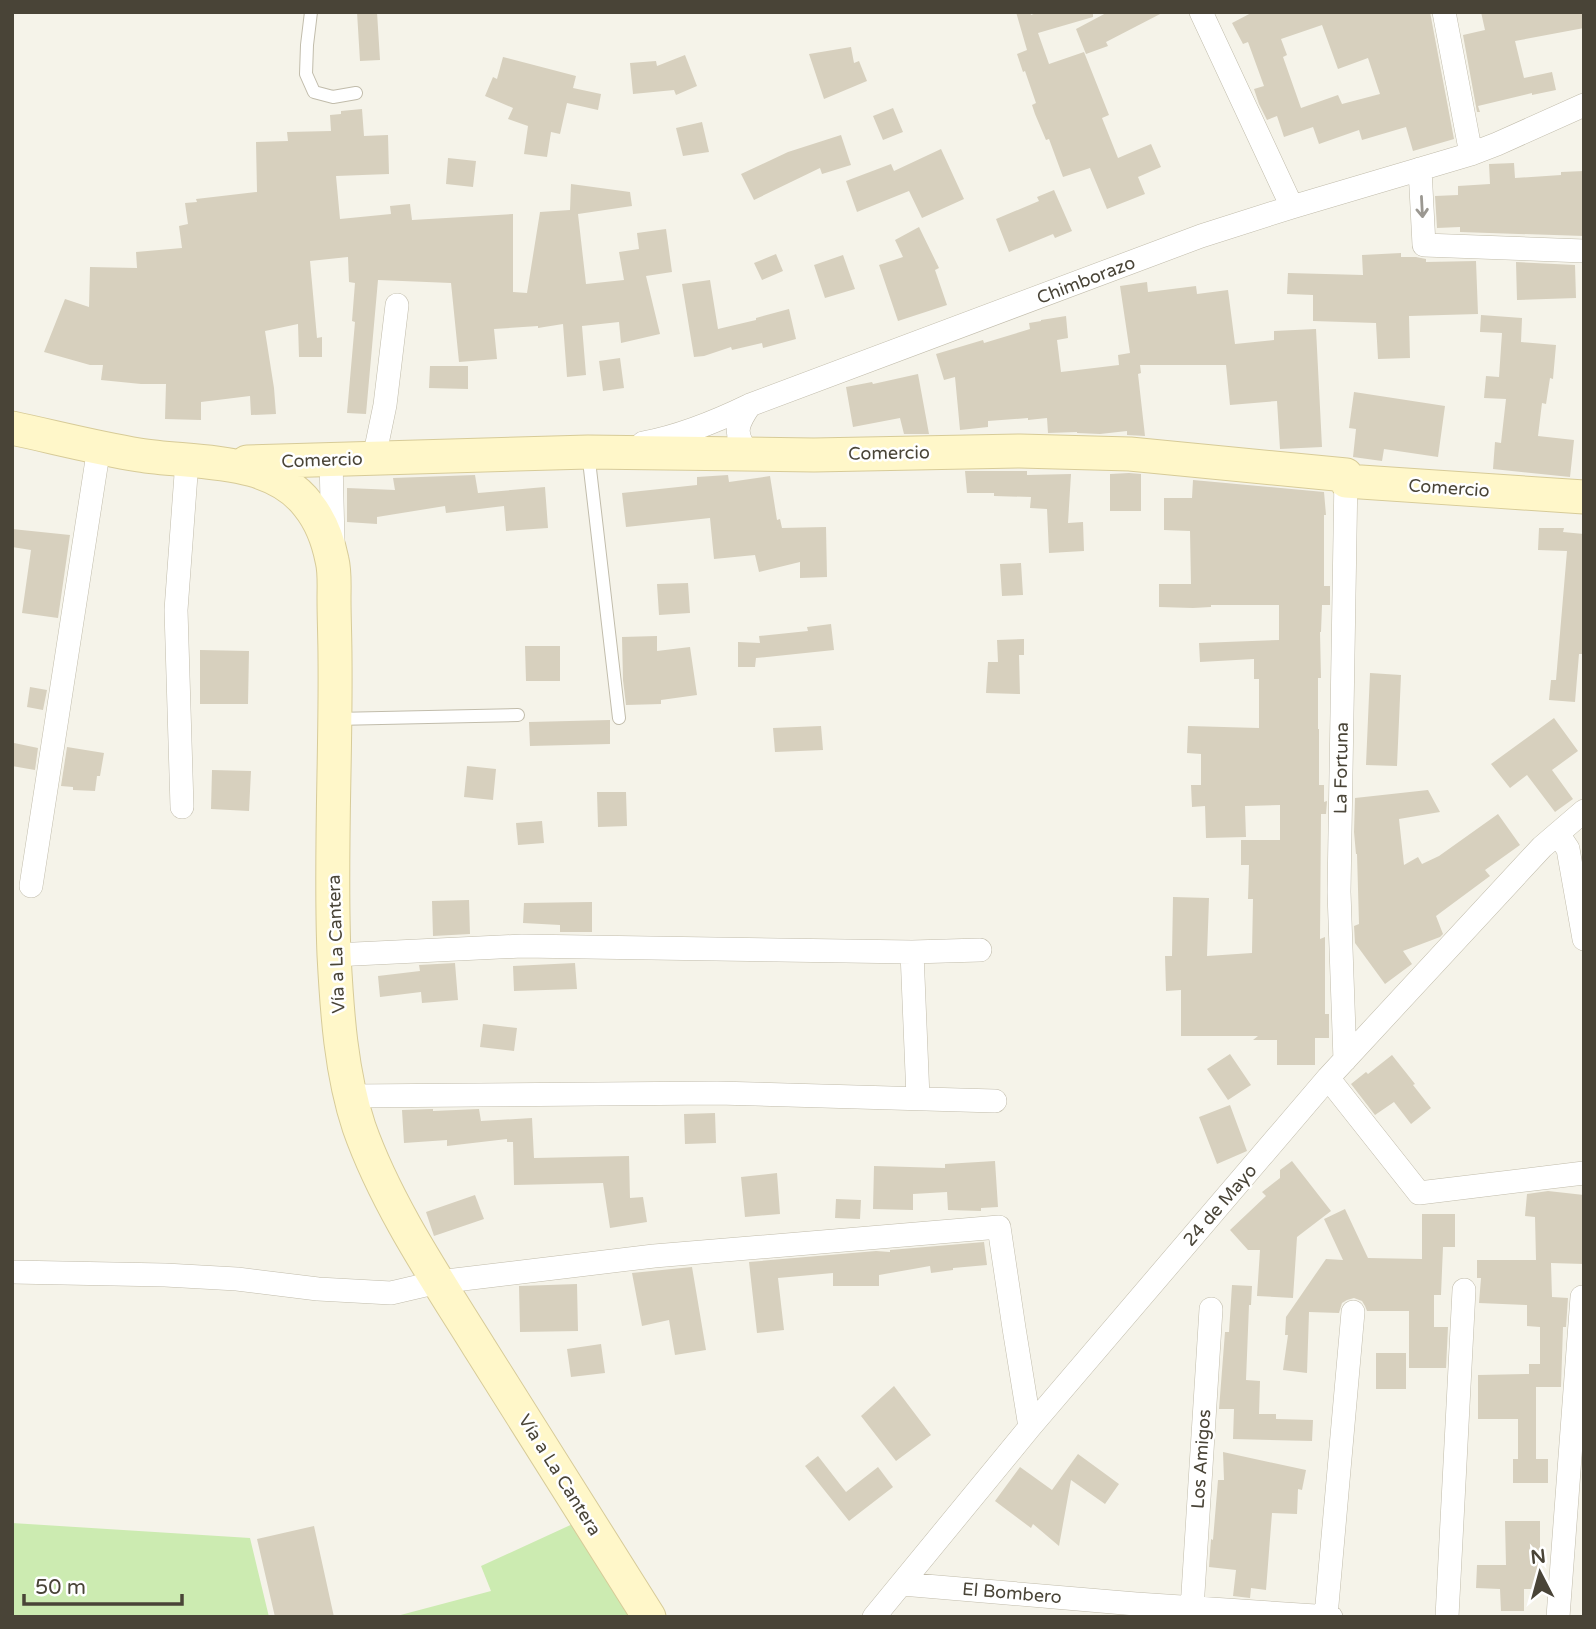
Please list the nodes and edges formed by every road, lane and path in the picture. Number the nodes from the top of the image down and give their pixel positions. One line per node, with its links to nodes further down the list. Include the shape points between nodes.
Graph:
1 (311, 12): 4 (lane, via 306,74 314,92 332,97)
2 (1201, 12): 8 (street)
3 (1444, 12): 6 (street)
4 (356, 93)
5 (1584, 105): 6 (street, Chimborazo)
6 (1471, 154): 7 (street, Chimborazo)
7 (1420, 169): 8 (street, Chimborazo); 9 (street, one-way to 9, via 1424,245)
8 (1292, 207): 11 (street, Chimborazo, via 1201,236)
9 (1584, 251)
10 (397, 305): 16 (street)
11 (750, 405): 14 (street, Chimborazo, via 666,439); 15 (street, via 738,428 738,438)
12 (12, 428): 13 (main road, Vía a La Cantera)
13 (99, 447): 18 (main road, Vía a La Cantera); 28 (street)
14 (588, 452): 15 (main road, Comercio); 16 (main road, Comercio); 23 (lane)
15 (748, 454): 19 (main road, Comercio, via 1130,454)
16 (374, 458): 17 (main road, Comercio)
17 (331, 460): 18 (main road, Comercio); 21 (street)
18 (187, 461): 21 (main road, Vía a La Cantera, via 253,470 286,484 311,508); 25 (street, via 176,610)
19 (1346, 478): 20 (main road, Comercio); 33 (street, La Fortuna, via 1339,891)
20 (1584, 497)
21 (334, 565): 24 (main road, Vía a La Cantera)
22 (518, 715): 24 (lane)
23 (619, 718)
24 (335, 719): 32 (main road, Vía a La Cantera)
25 (181, 807)
26 (1584, 811): 27 (street, 24 de Mayo)
27 (1570, 843): 29 (street); 33 (street, 24 de Mayo, via 1542,847)
28 (31, 886)
29 (1584, 939)
30 (980, 950): 31 (street)
31 (912, 952): 32 (street, via 522,946); 36 (street)
32 (334, 955): 35 (main road, Vía a La Cantera, via 338,1020)
33 (1345, 1060): 34 (street, 24 de Mayo)
34 (1328, 1078): 38 (street, via 1419,1193); 45 (street, 24 de Mayo)
35 (351, 1097): 36 (street, via 717,1093); 40 (main road, Vía a La Cantera, via 379,1174)
36 (918, 1098): 37 (street)
37 (995, 1101)
38 (1584, 1173)
39 (12, 1272): 40 (street, via 165,1275 391,1293)
40 (438, 1282): 45 (street, via 654,1256 999,1227); 51 (main road, Vía a La Cantera)
41 (1464, 1290): 54 (street)
42 (1582, 1297): 55 (street)
43 (1211, 1309): 47 (street, Los Amigos)
44 (1353, 1312): 50 (street)
45 (1030, 1427): 46 (street, 24 de Mayo)
46 (902, 1584): 48 (street, El Bombero); 52 (street, 24 de Mayo)
47 (1192, 1609): 48 (street, El Bombero); 49 (street, El Bombero)
48 (1134, 1611)
49 (1273, 1615): 50 (street, El Bombero)
50 (1325, 1616): 53 (street, El Bombero)
51 (649, 1617)
52 (874, 1617)
53 (1331, 1617)
54 (1447, 1617)
55 (1558, 1617)

